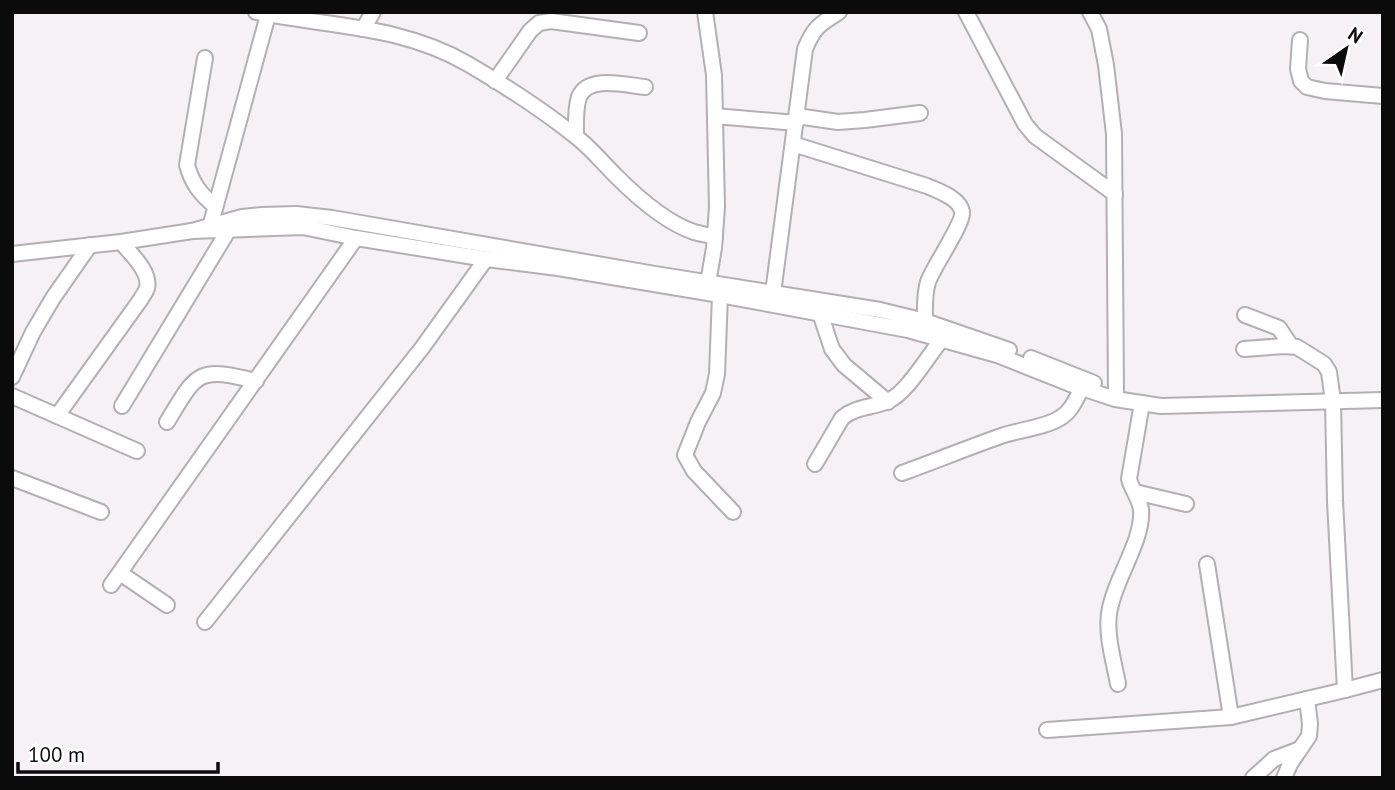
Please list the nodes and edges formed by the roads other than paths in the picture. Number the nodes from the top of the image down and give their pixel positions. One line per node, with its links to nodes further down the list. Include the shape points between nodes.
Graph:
1 (373, 12): 8 (street)
2 (705, 12): 16 (street)
3 (839, 12): 17 (street, via 818,25 805,48)
4 (966, 12): 20 (street, via 1025,124)
5 (1090, 12): 20 (street, via 1099,29 1106,65)
6 (264, 13): 7 (street); 21 (street)
7 (330, 18): 8 (street)
8 (363, 29): 12 (street, via 434,46)
9 (639, 33): 12 (street, via 539,23)
10 (1300, 40): 14 (street, via 1298,69 1307,87)
11 (205, 58): 21 (street, via 187,165 201,195)
12 (495, 81): 18 (street)
13 (645, 87): 18 (street, via 596,83 586,87 579,97)
14 (1383, 96)
15 (919, 113): 17 (street, via 838,122)
16 (715, 116): 17 (street); 25 (street)
17 (796, 119): 19 (street)
18 (576, 136): 25 (street, via 629,189 664,215 693,232)
19 (793, 144): 33 (street); 37 (street, via 927,186 957,204 962,212 960,221 927,285)
20 (1115, 194): 44 (street)
21 (215, 206): 22 (street)
22 (210, 227): 23 (street); 31 (street, via 262,215 345,220)
23 (192, 231): 24 (street); 27 (street)
24 (228, 231): 26 (street, via 303,227); 51 (street)
25 (715, 237): 32 (street)
26 (356, 238): 30 (street); 42 (street)
27 (121, 242): 28 (street); 52 (street, via 142,269 147,287)
28 (90, 245): 29 (street); 41 (street, via 53,298)
29 (15, 253)
30 (486, 259): 31 (street); 64 (street, via 422,348)
31 (541, 261): 32 (street); 34 (street)
32 (708, 283): 33 (street)
33 (774, 293): 37 (street)
34 (720, 295): 35 (street); 61 (street, via 718,374 685,455)
35 (820, 313): 38 (street); 48 (street, via 826,337 844,365)
36 (1245, 315): 39 (street, via 1279,328)
37 (925, 321): 44 (street)
38 (942, 339): 43 (street); 48 (street, via 907,387)
39 (1291, 346): 40 (street); 47 (street, via 1324,364)
40 (1244, 349)
41 (12, 377)
42 (256, 381): 53 (street, via 202,375 193,381); 63 (street, via 116,579)
43 (1082, 388): 49 (street); 56 (street, via 1062,418)
44 (1116, 392): 50 (street)
45 (12, 396): 52 (street)
46 (1383, 400): 47 (street)
47 (1333, 401): 50 (street); 67 (street)
48 (888, 402): 55 (street, via 849,412)
49 (1142, 403): 50 (street); 58 (street, via 1129,479)
50 (1161, 405)
51 (122, 406)
52 (57, 416): 54 (street)
53 (167, 422)
54 (137, 451)
55 (815, 464)
56 (902, 473)
57 (12, 478): 60 (street)
58 (1135, 492): 59 (street); 66 (street, via 1141,514 1138,534 1109,610)
59 (1186, 504)
60 (101, 512)
61 (733, 512)
62 (1206, 564): 69 (street)
63 (167, 605)
64 (205, 622)
65 (1383, 680): 67 (street)
66 (1118, 684)
67 (1345, 690): 68 (street)
68 (1307, 699): 69 (street); 71 (street, via 1309,736)
69 (1231, 717): 70 (street)
70 (1047, 730)
71 (1300, 749): 72 (street, via 1274,759); 73 (street)
72 (1253, 778)
73 (1284, 778)

